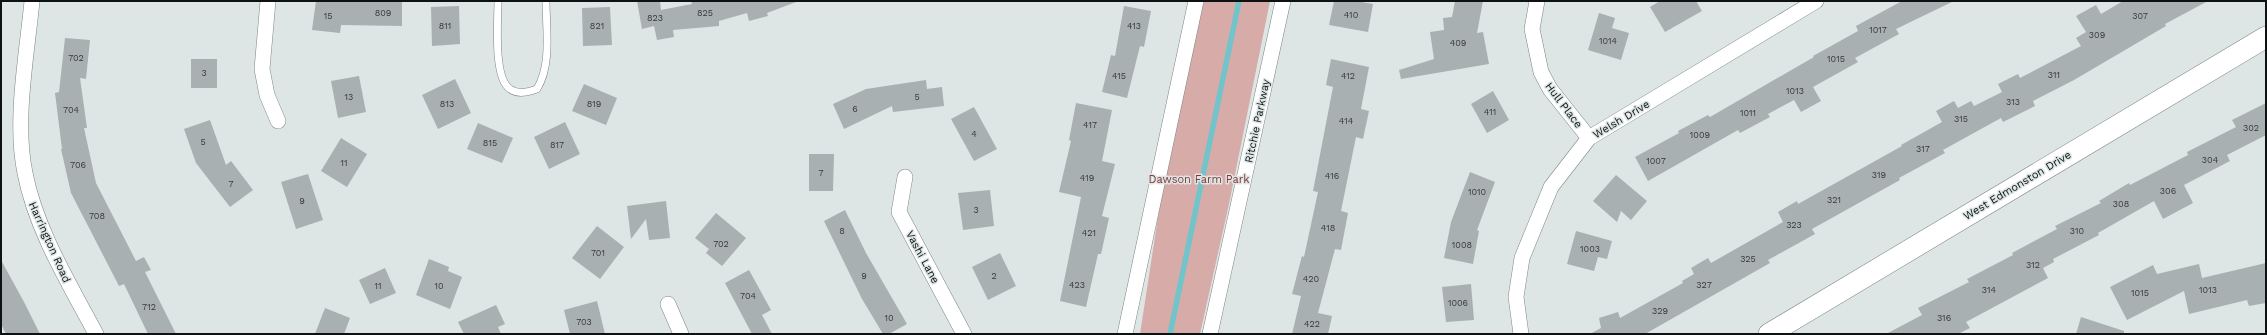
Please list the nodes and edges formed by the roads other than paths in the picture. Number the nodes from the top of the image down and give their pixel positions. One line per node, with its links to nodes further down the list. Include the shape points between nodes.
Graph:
1 (32, 1): 14 (street, Harrington Road, via 20,127 24,172 35,210 62,271)
2 (268, 1): 10 (street, via 262,68 267,95)
3 (498, 1): 4 (lane, via 499,67 502,79 510,89 523,93 537,89 543,78 546,64)
4 (546, 1)
5 (1196, 1): 17 (street)
6 (1283, 1): 18 (street, Ritchie Parkway)
7 (1537, 1): 11 (street, Hull Place, via 1532,29 1541,72 1550,89)
8 (1816, 1): 11 (street, Welsh Drive)
9 (2266, 37): 20 (street, West Edmonston Drive)
10 (278, 121)
11 (1589, 138): 19 (street, Welsh Drive, via 1551,187 1522,258 1516,297)
12 (904, 177): 16 (street, Vashi Lane, via 899,212)
13 (668, 304): 15 (street)
14 (96, 334)
15 (681, 334)
16 (964, 334)
17 (1125, 334)
18 (1210, 334)
19 (1521, 334)
20 (1768, 334)

